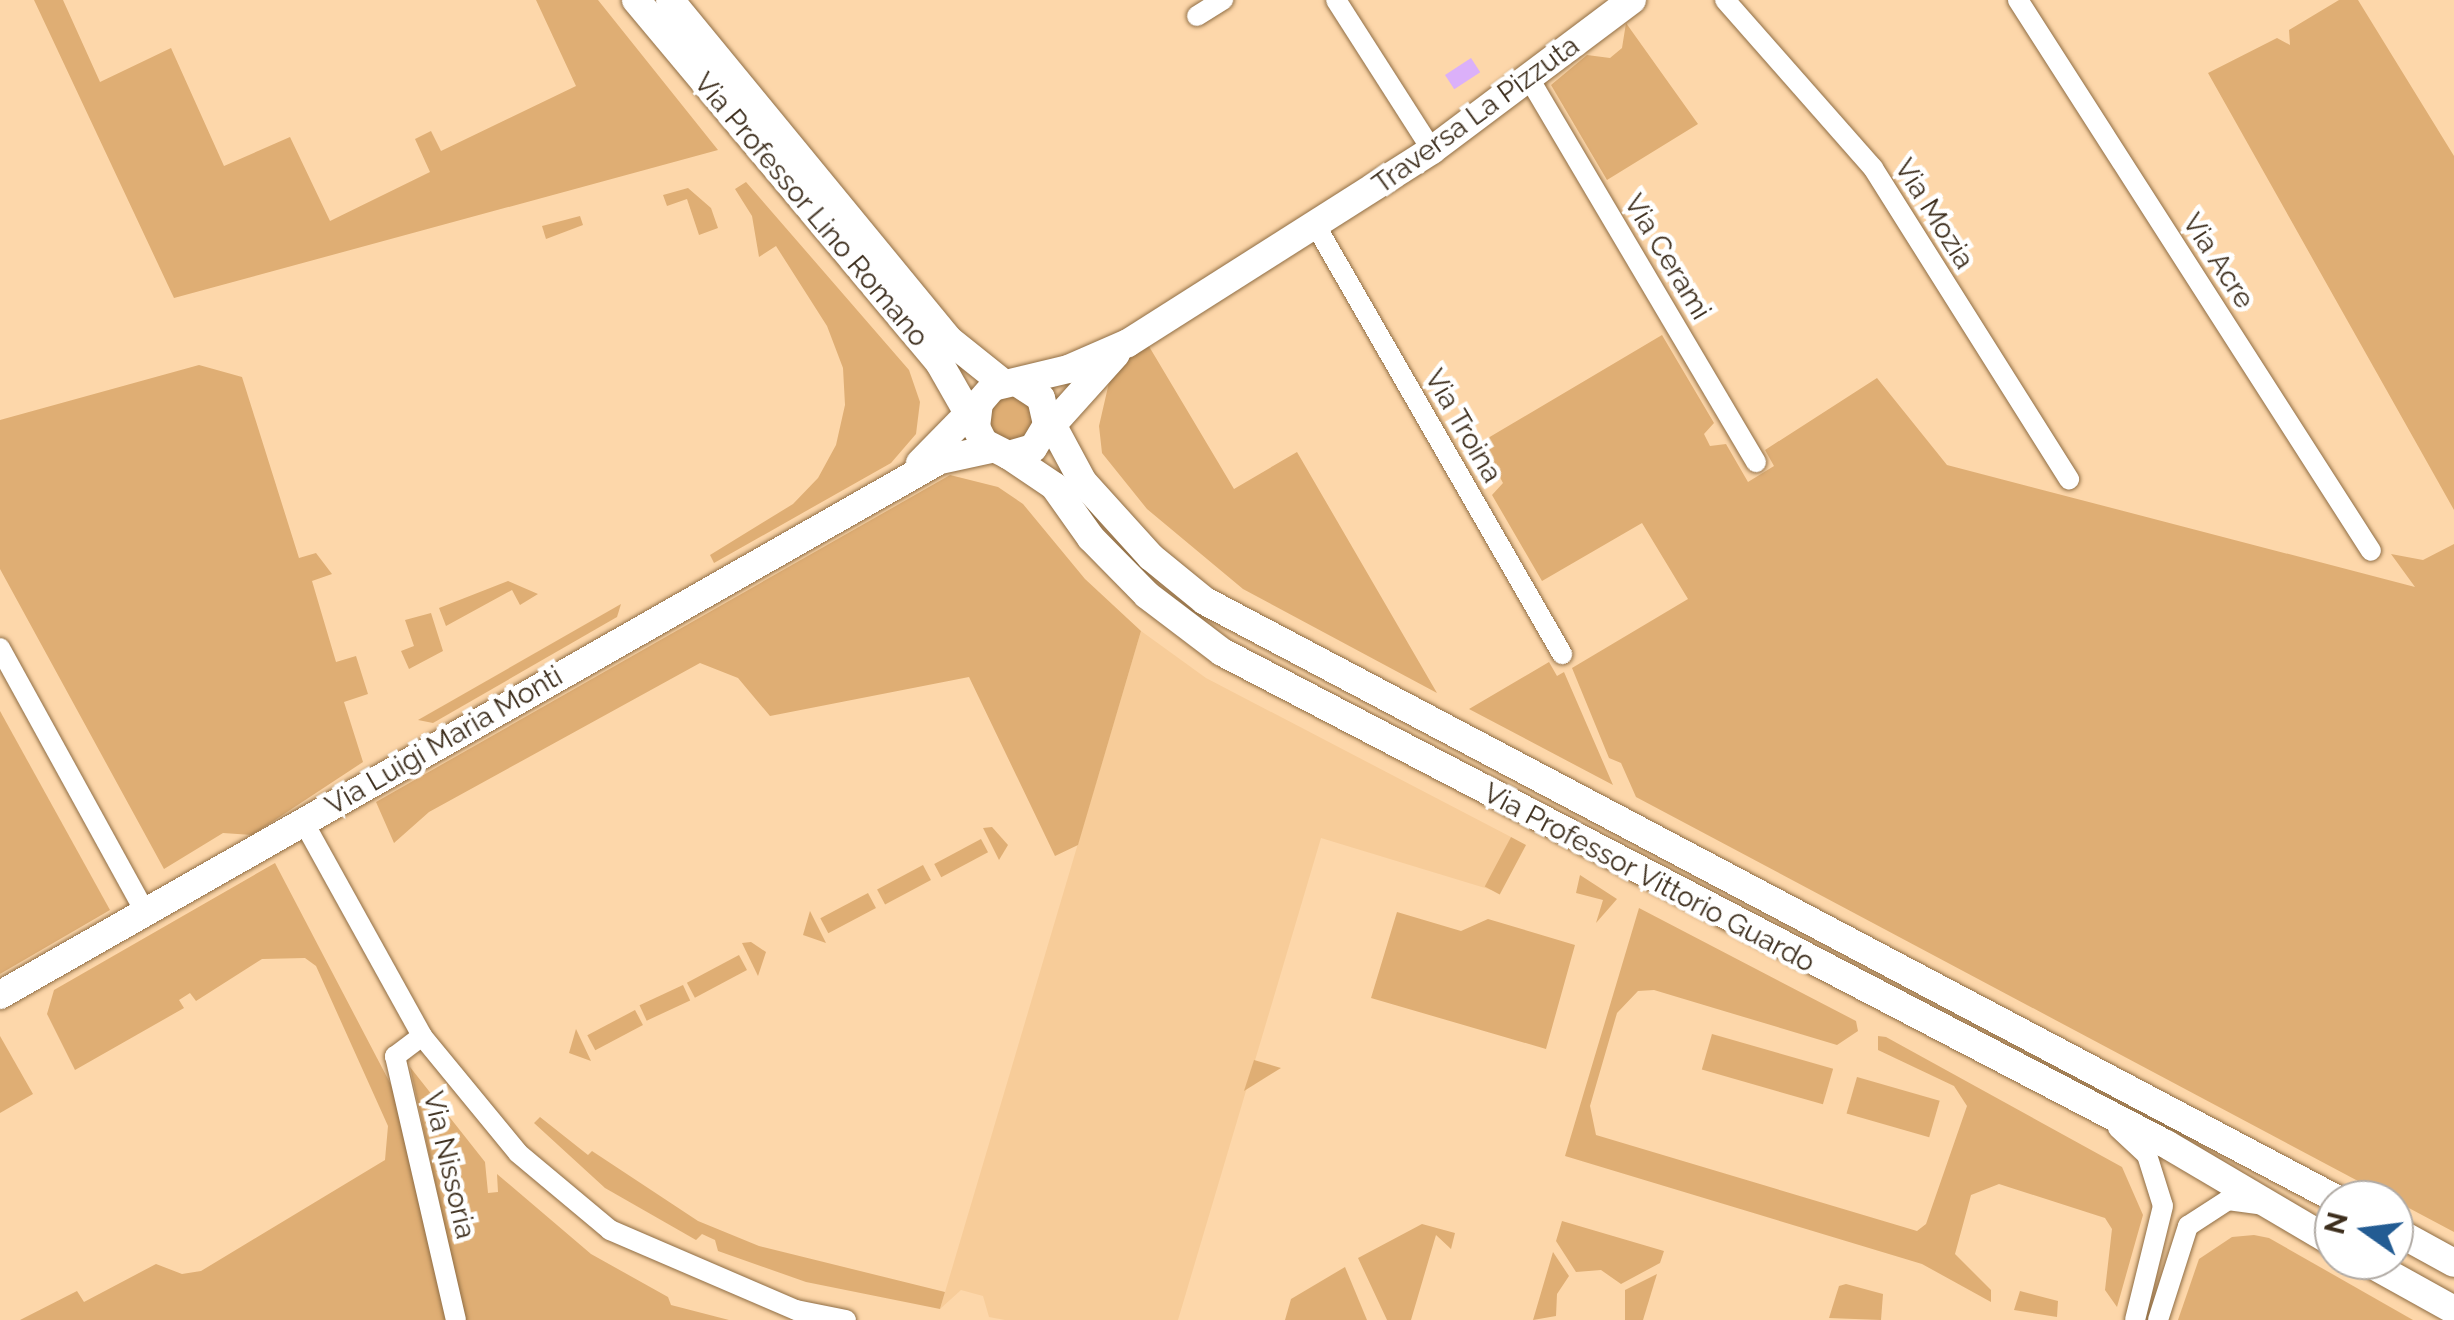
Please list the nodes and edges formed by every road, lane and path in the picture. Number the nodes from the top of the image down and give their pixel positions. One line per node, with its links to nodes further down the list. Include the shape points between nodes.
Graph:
1 (636, 0): 15 (street, Via Professor Lino Romano, via 940,364)
2 (670, 0): 13 (street, Via Professor Lino Romano, via 948,338)
3 (1223, 0): 8 (street)
4 (1336, 0): 10 (street)
5 (1632, 0): 9 (street, Traversa La Pizzuta)
6 (1726, 0): 17 (street, Via Mozia, via 1873,168)
7 (2018, 0): 19 (street, Via Acre)
8 (1198, 16)
9 (1530, 80): 10 (street, Traversa La Pizzuta); 16 (street, Via Cerami)
10 (1432, 150): 11 (street, Traversa La Pizzuta)
11 (1316, 226): 12 (street); 21 (street, Via Troina)
12 (1128, 343): 13 (street); 14 (street)
13 (1010, 383): 14 (street, Via Professor Lino Romano, via 1041,398); 15 (street)
14 (1048, 424): 15 (street, via 1026,452); 27 (street, Via Professor Vittorio Guardo, via 1070,464 1122,528 1185,586 1244,625)
15 (985, 430): 18 (street); 18 (street); 26 (street, Via Professor Vittorio Guardo, via 1054,486 1091,538 1147,595 1222,652)
16 (1756, 462)
17 (2069, 479)
18 (890, 490): 22 (street, Via Luigi Maria Monti)
19 (2371, 551)
20 (0, 648): 23 (street)
21 (1562, 654)
22 (303, 821): 23 (street, Via Luigi Maria Monti); 25 (street)
23 (146, 912): 24 (street, Via Luigi Maria Monti)
24 (0, 995)
25 (422, 1036): 34 (street, Via Nissoria, via 395,1056); 35 (street, via 518,1154 610,1230 796,1310)
26 (2087, 1108): 28 (street, Via Professor Vittorio Guardo, via 2198,1161); 36 (street, via 2132,1137 2158,1178 2161,1230)
27 (2314, 1187)
28 (2278, 1212): 29 (street, Via Professor Vittorio Guardo); 37 (street, via 2228,1200 2194,1220)
29 (2314, 1232)
30 (2414, 1241): 31 (street)
31 (2454, 1263)
32 (2400, 1280): 33 (street)
33 (2454, 1310)
34 (456, 1320)
35 (846, 1320)
36 (2135, 1320)
37 (2158, 1320)

